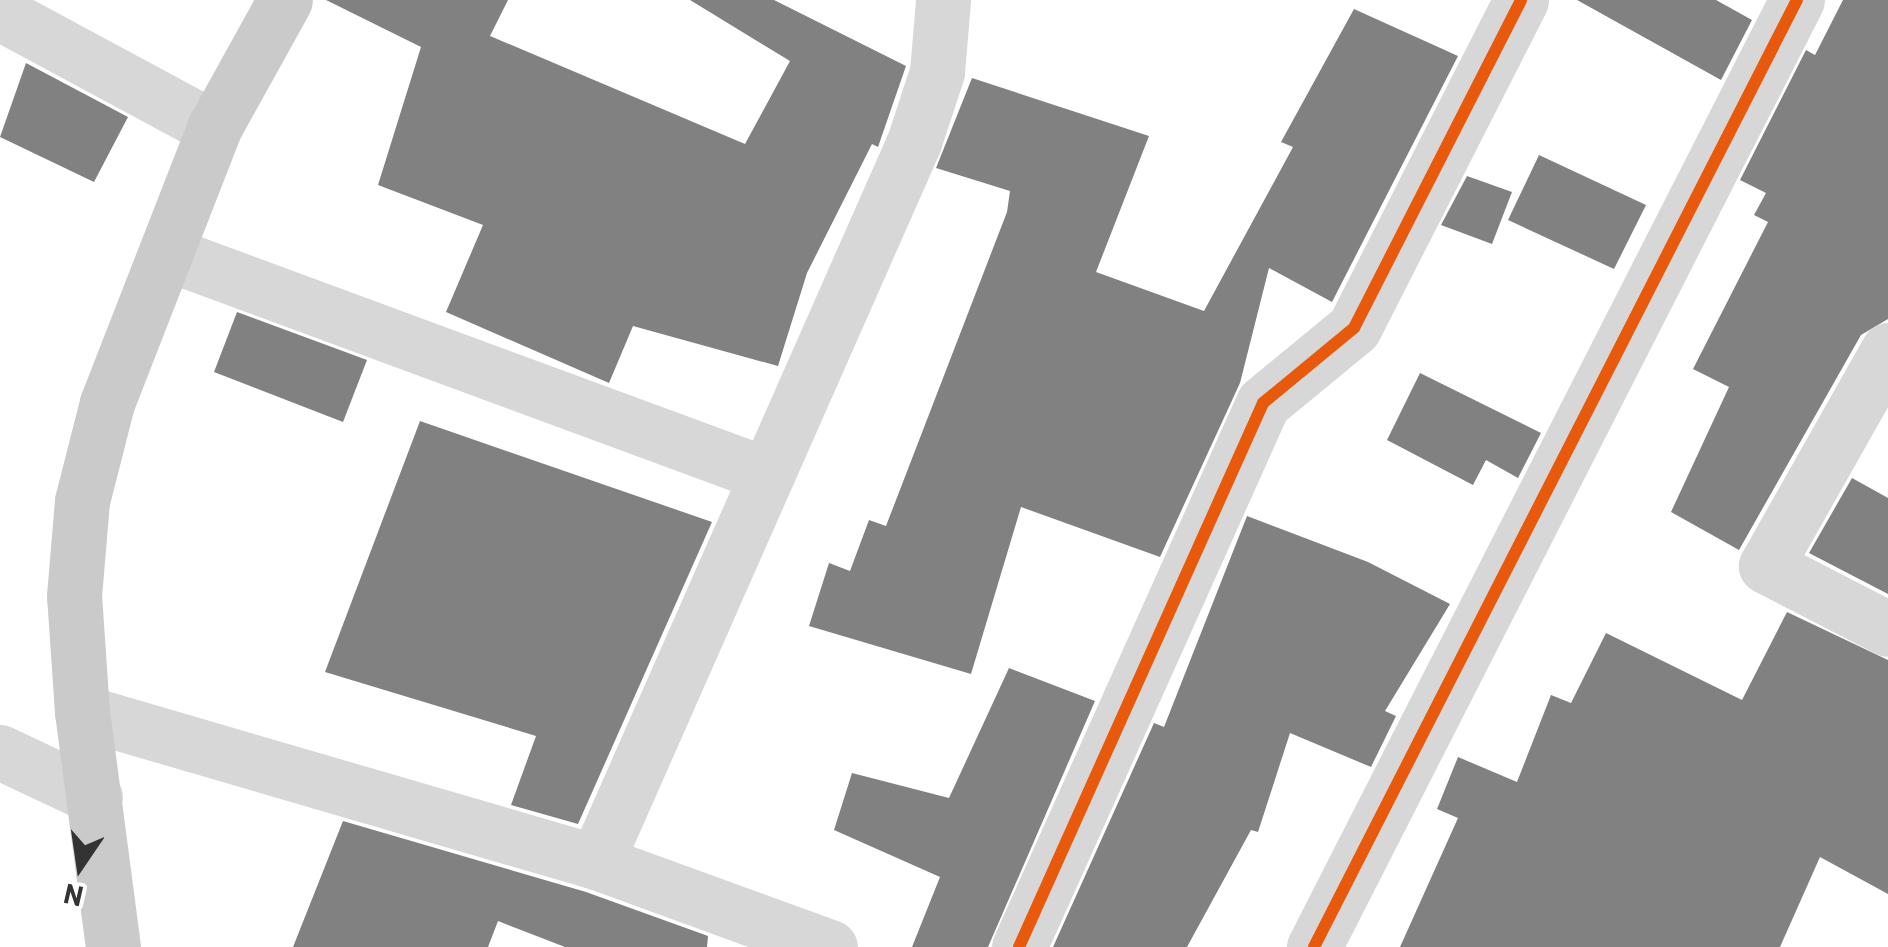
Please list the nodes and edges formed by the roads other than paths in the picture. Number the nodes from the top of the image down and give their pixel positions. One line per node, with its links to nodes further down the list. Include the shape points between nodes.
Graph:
1 (284, 0): 6 (main road)
2 (943, 0): 9 (street, via 937,72 914,142)
3 (1521, 0): 17 (street, via 1354,328 1263,403)
4 (1797, 0): 18 (street)
5 (0, 13): 6 (street)
6 (214, 128): 7 (main road)
7 (166, 253): 9 (street); 11 (main road, via 107,404 82,501 74,596)
8 (1888, 350): 10 (street, via 1766,566)
9 (765, 474): 14 (street)
10 (1888, 628)
11 (82, 712): 13 (main road); 14 (street)
12 (0, 752): 13 (street)
13 (95, 797): 15 (main road)
14 (596, 862): 16 (street)
15 (114, 947)
16 (830, 947)
17 (1019, 947)
18 (1314, 947)

